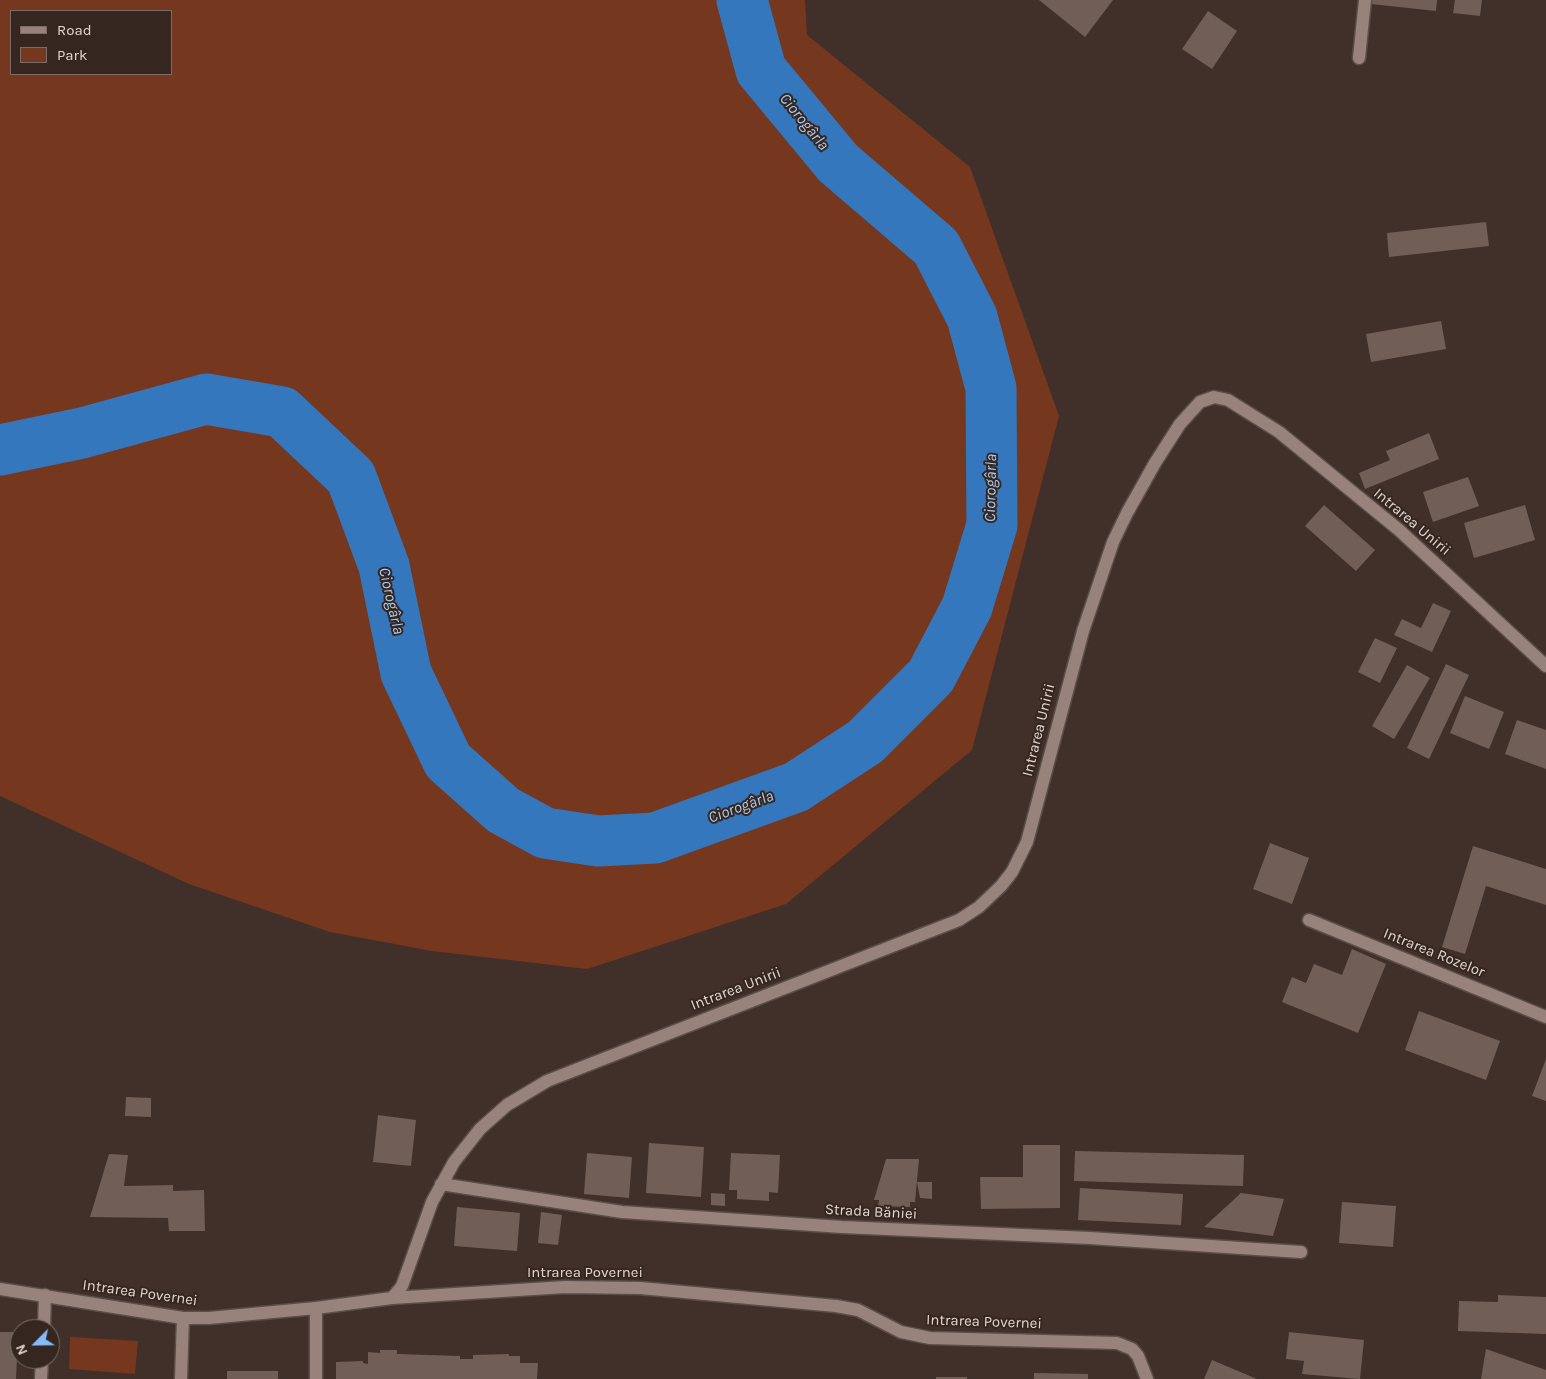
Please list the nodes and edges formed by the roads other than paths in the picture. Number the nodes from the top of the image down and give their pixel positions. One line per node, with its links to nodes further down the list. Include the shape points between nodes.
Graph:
1 (1365, 0): 2 (street)
2 (1359, 58)
3 (1546, 666): 6 (street, Intrarea Unirii, via 1399,530 1279,432 1228,400 1214,397 1200,402 1180,424 1155,463 1113,542 1082,631 1027,842 1001,886 959,920 547,1081 491,1117 467,1143)
4 (1309, 920): 5 (street, Intrarea Rozelor)
5 (1546, 1017)
6 (441, 1184): 7 (street, Strada Băniei, via 622,1212); 10 (street, Intrarea Unirii, via 402,1286)
7 (1301, 1252)
8 (0, 1289): 9 (street, Intrarea Povernei)
9 (45, 1295): 12 (street, Intrarea Povernei); 13 (street)
10 (392, 1298): 11 (street, Intrarea Povernei); 16 (street, Intrarea Povernei, via 595,1286 836,1306 858,1310 901,1332 930,1338 1117,1343 1132,1349 1138,1356)
11 (316, 1308): 12 (street, Intrarea Povernei); 15 (street)
12 (183, 1318): 14 (street)
13 (44, 1319)
14 (181, 1379)
15 (316, 1379)
16 (1147, 1379)

